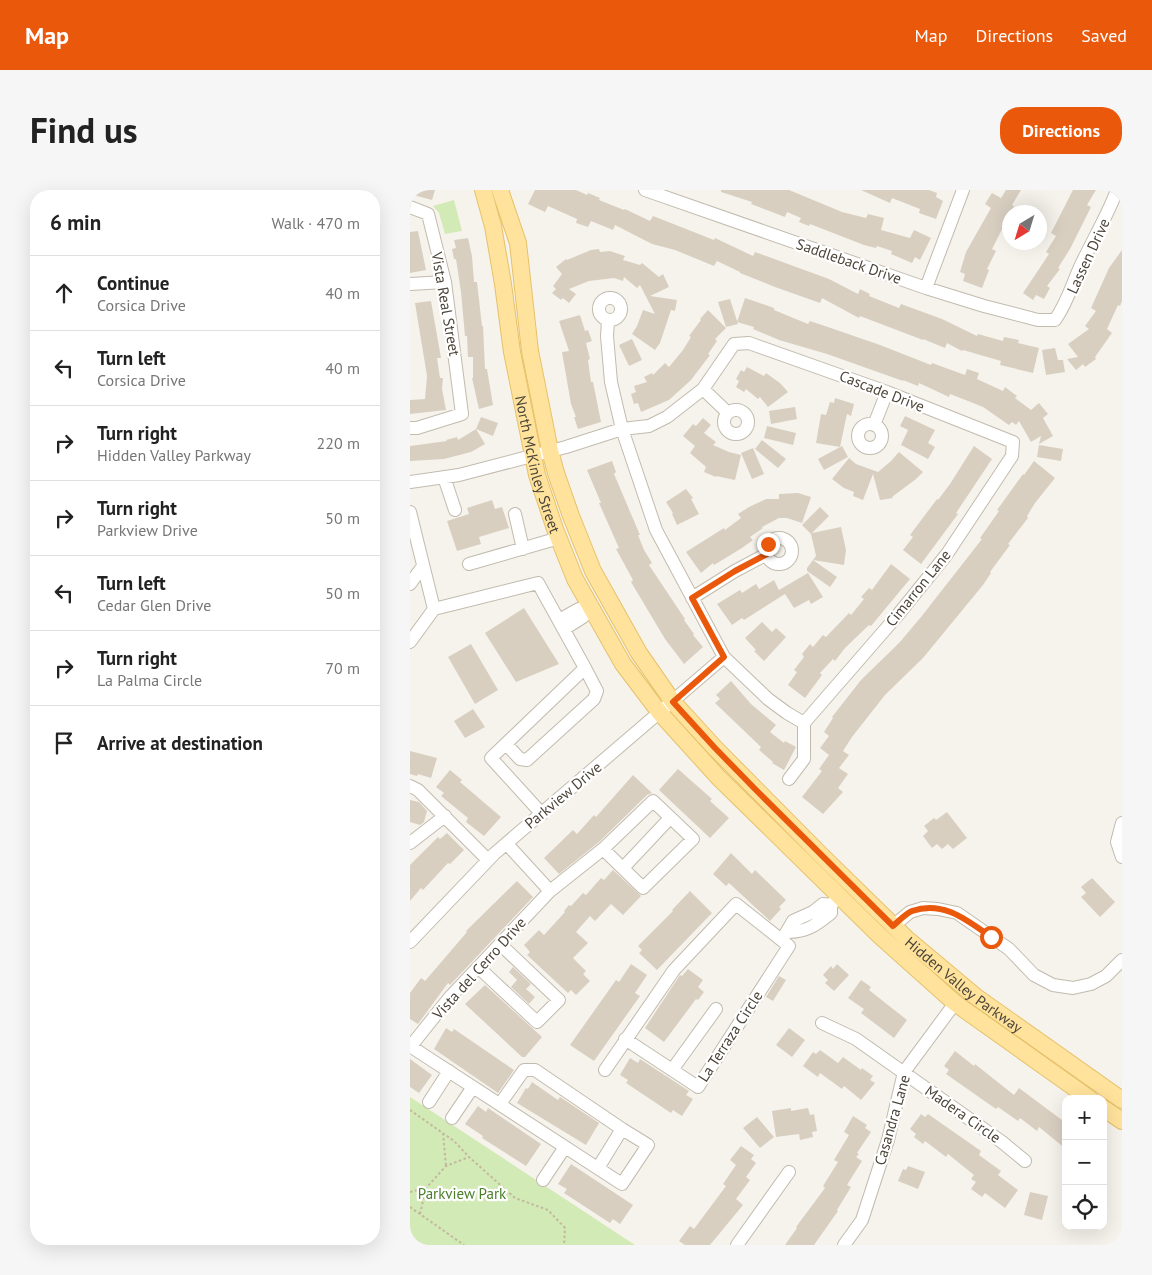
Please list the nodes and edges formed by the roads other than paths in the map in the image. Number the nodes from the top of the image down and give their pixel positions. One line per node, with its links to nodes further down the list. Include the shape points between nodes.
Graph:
1 (483, 190): 20 (main road, North McKinley Street, via 493,226 512,352)
2 (500, 190): 19 (main road, North McKinley Street, via 518,243 530,351)
3 (645, 190): 9 (street, Saddleback Drive)
4 (963, 190): 9 (street)
5 (1117, 190): 11 (street, Lassen Drive, via 1064,307)
6 (410, 207): 7 (street, Vista Real Street, via 428,214)
7 (444, 282): 8 (street); 16 (street, Vista Real Street, via 462,414)
8 (410, 284)
9 (926, 288): 11 (street, Saddleback Drive, via 1038,320)
10 (608, 320): 17 (street, via 611,382)
11 (1055, 320)
12 (703, 389): 13 (street, Cascade Drive, via 734,344 749,342); 14 (street); 17 (street, via 667,417 649,426)
13 (887, 392): 15 (street); 18 (street, Cascade Drive)
14 (728, 413)
15 (874, 425)
16 (410, 428)
17 (622, 429): 19 (street); 33 (street, via 656,530)
18 (1013, 442): 42 (street, Cimarron Lane, via 1012,456 947,554)
19 (550, 451): 20 (street); 40 (main road, North McKinley Street, via 570,516 593,571 639,653)
20 (533, 455): 21 (street); 27 (main road, North McKinley Street)
21 (444, 477): 22 (street); 23 (street)
22 (410, 482)
23 (455, 510)
24 (410, 512): 26 (street)
25 (515, 514): 28 (street)
26 (412, 530): 31 (street)
27 (559, 538): 28 (street); 34 (main road, North McKinley Street, via 575,579)
28 (523, 549): 30 (street)
29 (767, 554): 33 (street)
30 (469, 564)
31 (423, 566): 32 (street); 35 (street)
32 (410, 584)
33 (692, 598): 38 (street)
34 (592, 608): 36 (street, via 579,609); 41 (main road, North McKinley Street, via 623,664)
35 (434, 610): 36 (street, via 538,583); 37 (street)
36 (562, 624): 39 (street)
37 (410, 642)
38 (724, 657): 40 (street, Parkview Drive); 42 (street, via 768,699)
39 (585, 668): 43 (street); 43 (street, via 597,691 594,699 527,760 520,759)
40 (673, 702): 41 (street, Parkview Drive); 53 (main road, Hidden Valley Parkway)
41 (660, 713): 46 (street, Parkview Drive); 58 (main road, Hidden Valley Parkway)
42 (804, 723): 44 (street, via 804,759)
43 (506, 744): 46 (street, via 491,758)
44 (789, 779)
45 (410, 786): 47 (street)
46 (542, 814): 51 (street, Parkview Drive)
47 (445, 816): 50 (street); 55 (street)
48 (670, 818): 52 (street, Vista del Cerro Drive, via 652,801); 56 (street); 56 (street, via 693,839 642,888)
49 (1122, 822): 54 (street, via 1117,842)
50 (410, 842)
51 (507, 844): 55 (street, Parkview Drive); 57 (street)
52 (603, 849): 56 (street); 57 (street, Vista del Cerro Drive)
53 (820, 854): 58 (main road, via 843,890); 59 (main road, Hidden Valley Parkway)
54 (1122, 857)
55 (488, 860): 62 (street, Parkview Drive)
56 (623, 868)
57 (550, 891): 63 (street, Vista del Cerro Drive)
58 (835, 901): 60 (street, via 831,912 818,923 804,923 800,932); 66 (main road, Hidden Valley Parkway)
59 (893, 926): 61 (main road, Hidden Valley Parkway); 64 (street, via 910,912 923,908 957,913 1009,949 1034,975 1053,985 1073,988 1106,976)
60 (784, 936): 70 (street, via 736,904 674,970); 73 (street, La Terraza Circle, via 789,946 698,1087)
61 (907, 939): 66 (main road, via 913,954 951,987 956,994); 69 (main road, Hidden Valley Parkway, via 962,986)
62 (410, 942)
63 (500, 944): 65 (street, Vista del Cerro Drive); 65 (street, via 559,1000 537,1022)
64 (1122, 960)
65 (478, 967): 71 (street, Vista del Cerro Drive)
66 (956, 1003): 69 (main road, via 972,1004 1015,1034); 75 (street, Casandra Lane); 77 (main road, Hidden Valley Parkway)
67 (716, 1009): 73 (street)
68 (822, 1023): 75 (street, Madera Circle, via 856,1039)
69 (1030, 1035): 78 (main road, Hidden Valley Parkway)
70 (625, 1039): 72 (street); 73 (street, La Terraza Circle)
71 (410, 1046): 74 (street)
72 (605, 1070)
73 (672, 1070)
74 (449, 1071): 76 (street); 79 (street)
75 (904, 1072): 86 (street, Madera Circle); 91 (street, Casandra Lane, via 888,1140 862,1220)
76 (473, 1087): 80 (street); 82 (street)
77 (1084, 1095)
78 (1122, 1100)
79 (428, 1102)
80 (500, 1104): 84 (street, via 524,1070 535,1070); 85 (street)
81 (1107, 1111): 83 (main road)
82 (452, 1118)
83 (1122, 1121)
84 (622, 1129): 87 (street); 87 (street, via 648,1146 622,1184)
85 (565, 1146): 87 (street); 89 (street)
86 (1025, 1161)
87 (598, 1168)
88 (789, 1172): 90 (street)
89 (543, 1180)
90 (736, 1245)
91 (844, 1245)

